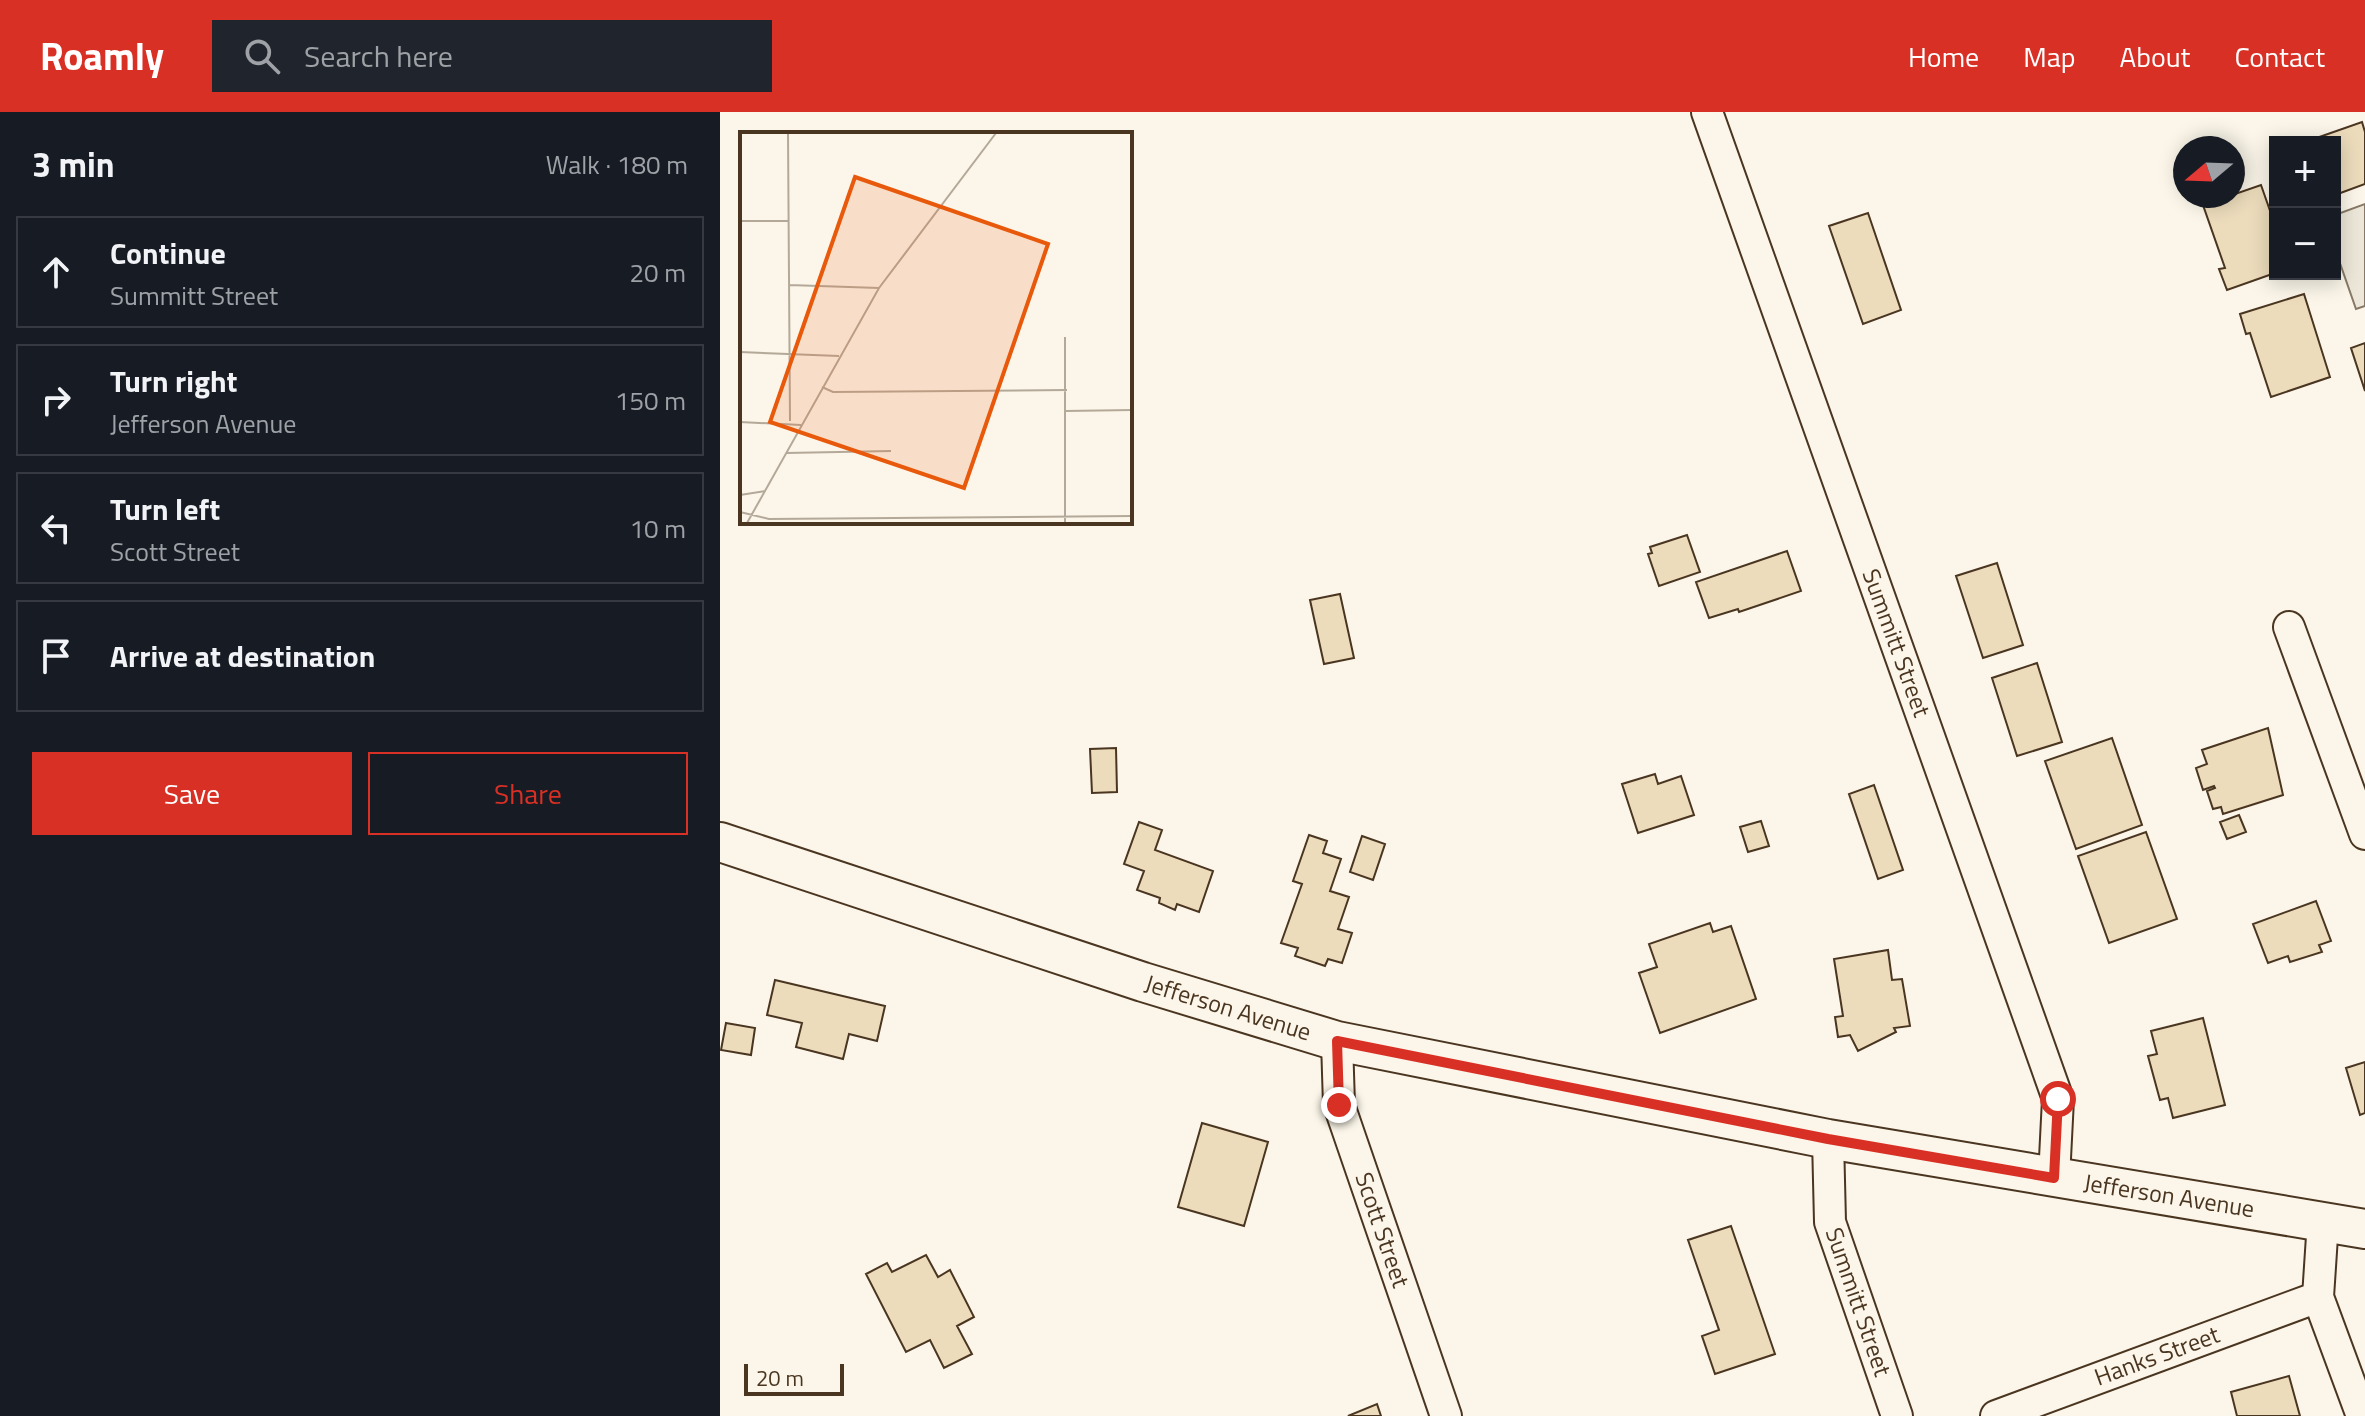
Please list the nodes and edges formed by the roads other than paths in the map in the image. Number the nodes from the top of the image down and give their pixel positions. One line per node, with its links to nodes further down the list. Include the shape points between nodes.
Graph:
1 (1707, 112): 7 (street, Summitt Street, via 2058,1099)
2 (2289, 627): 3 (street)
3 (2365, 834)
4 (720, 842): 5 (street, Jefferson Avenue)
5 (1337, 1041): 6 (street, Jefferson Avenue); 11 (street, Scott Street, via 1339,1105)
6 (1828, 1139): 7 (street, Jefferson Avenue); 12 (street, Summitt Street, via 1830,1222)
7 (2054, 1178): 8 (street, Jefferson Avenue)
8 (2323, 1221): 9 (street, Jefferson Avenue); 10 (street)
9 (2365, 1229)
10 (2318, 1297): 13 (street, Hanks Street); 14 (street)
11 (1446, 1416)
12 (1897, 1416)
13 (1996, 1416)
14 (2362, 1416)

